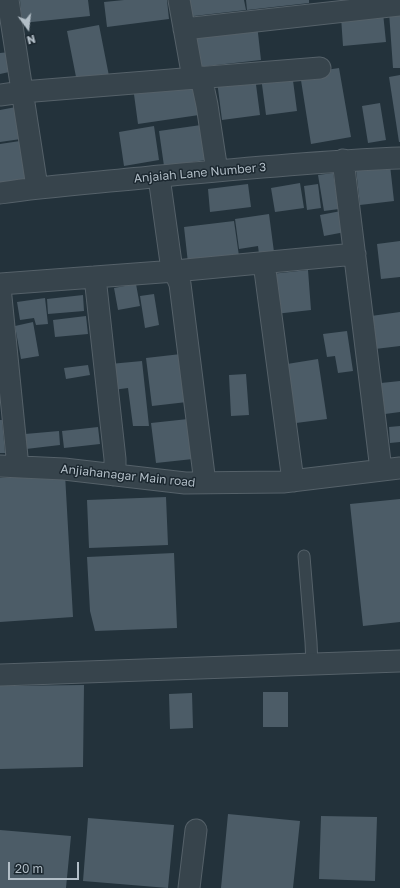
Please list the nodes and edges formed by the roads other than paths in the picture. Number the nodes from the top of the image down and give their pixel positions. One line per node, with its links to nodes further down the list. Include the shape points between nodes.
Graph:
1 (179, 0): 4 (street)
2 (400, 5): 4 (street)
3 (6, 8): 7 (street)
4 (184, 29): 6 (street)
5 (320, 68): 6 (street)
6 (197, 77): 7 (street); 11 (street, via 208,105)
7 (22, 92): 8 (street); 13 (street)
8 (0, 95)
9 (400, 158): 10 (street, Anjaiah Lane Number 3)
10 (343, 160): 11 (street, Anjaiah Lane Number 3); 15 (street)
11 (217, 171): 12 (street, Anjaiah Lane Number 3)
12 (160, 177): 13 (street, Anjaiah Lane Number 3); 17 (street, via 171,263)
13 (37, 188): 14 (street, Anjaiah Lane Number 3)
14 (0, 193)
15 (355, 254): 16 (street); 21 (street)
16 (264, 263): 17 (street); 23 (street)
17 (175, 271): 18 (street); 24 (street, via 180,284)
18 (96, 277): 19 (street); 22 (street)
19 (0, 286): 20 (street)
20 (9, 466): 22 (street, Anjiahanagar Main road)
21 (391, 469): 23 (street, Anjiahanagar Main road)
22 (115, 475): 24 (street, Anjiahanagar Main road)
23 (293, 481): 24 (street, Anjiahanagar Main road)
24 (206, 483)
25 (304, 556): 27 (lane)
26 (400, 661): 27 (street)
27 (312, 664): 28 (street)
28 (0, 675)
29 (196, 830): 30 (street)
30 (189, 888)

